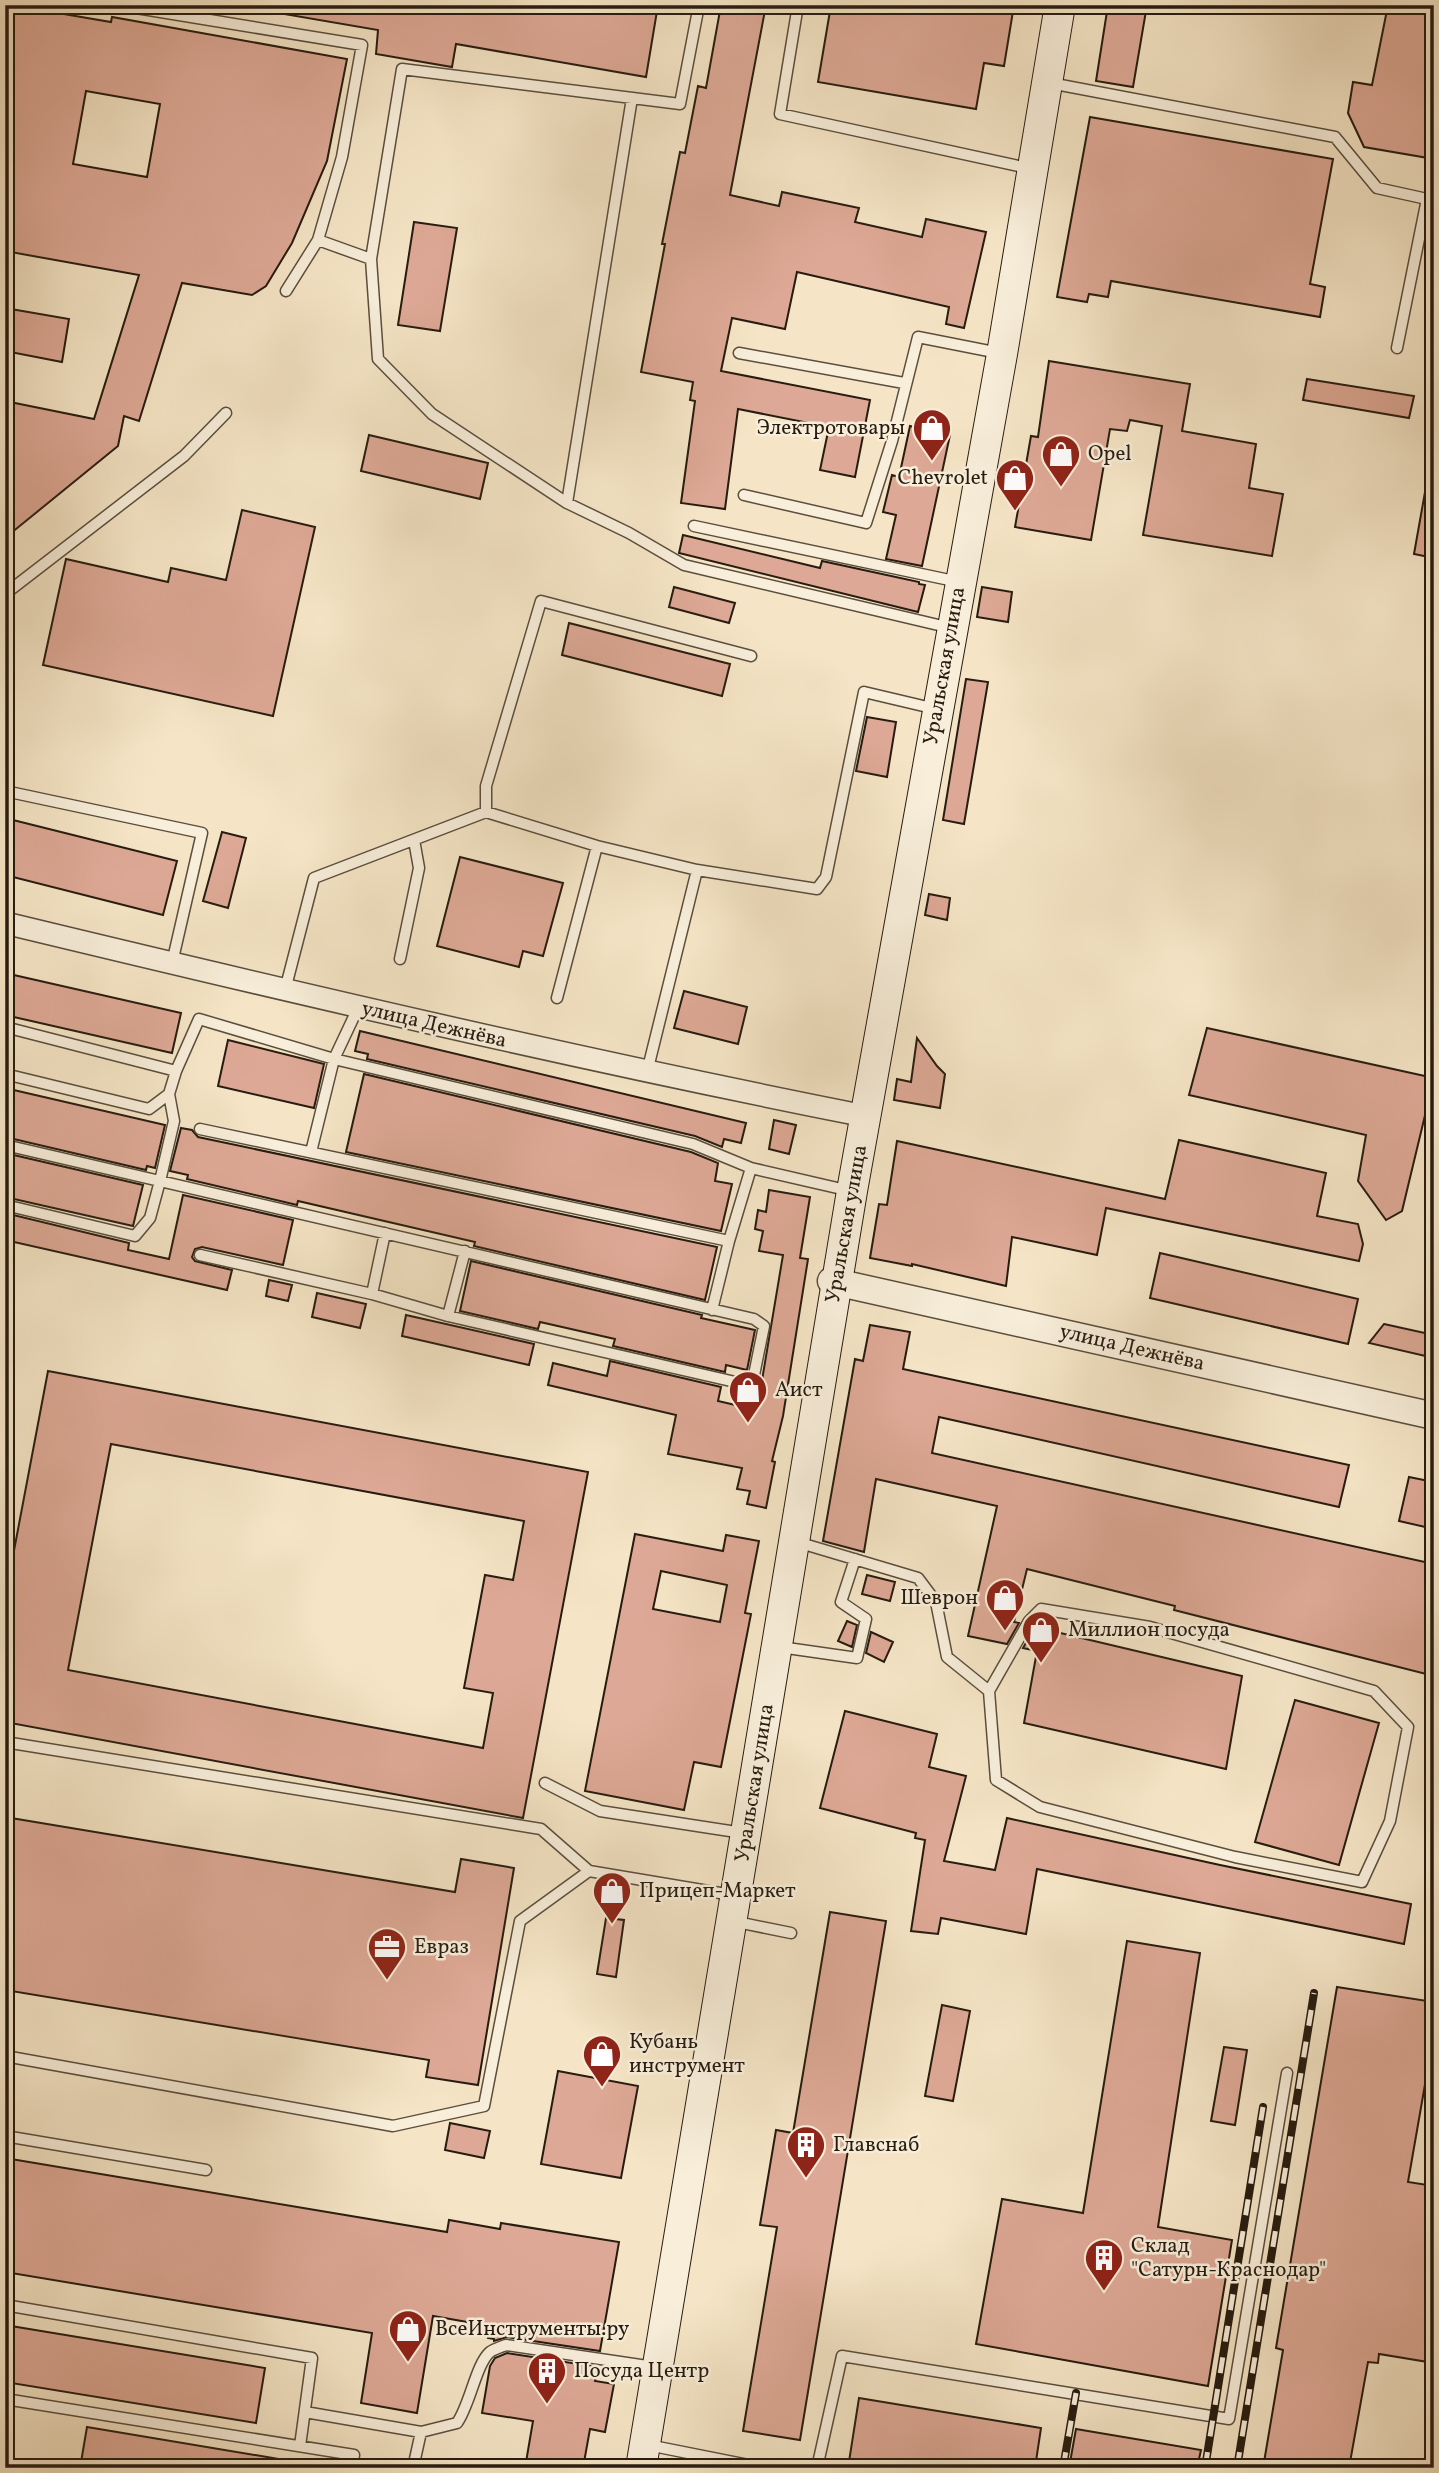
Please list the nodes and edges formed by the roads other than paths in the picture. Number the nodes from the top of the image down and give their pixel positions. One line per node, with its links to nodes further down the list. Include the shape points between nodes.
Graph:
1 (118, 5): 9 (lane, via 362,46 342,157)
2 (699, 5): 7 (lane, via 680,104)
3 (798, 5): 8 (lane, via 780,114)
4 (1052, 5): 6 (main road, Уральская улица)
5 (1060, 5): 6 (main road, Уральская улица)
6 (1043, 82): 8 (main road, Уральская улица); 12 (lane, via 1335,137 1377,188 1427,199)
7 (632, 98): 10 (lane, via 402,69); 18 (lane)
8 (1028, 168): 14 (main road, Уральская улица)
9 (318, 240): 10 (lane); 11 (lane)
10 (371, 259): 18 (lane, via 378,359 432,414)
11 (286, 291)
12 (1398, 348)
13 (739, 353): 15 (lane)
14 (997, 353): 15 (lane, via 918,337); 20 (main road, Уральская улица)
15 (905, 383): 17 (lane, via 866,523)
16 (226, 413): 21 (lane, via 184,456)
17 (744, 495)
18 (567, 503): 22 (lane, via 684,565)
19 (694, 526): 20 (lane)
20 (956, 581): 22 (main road, Уральская улица)
21 (5, 594)
22 (949, 627): 24 (main road, Уральская улица)
23 (751, 656): 26 (lane, via 541,601 486,786)
24 (935, 708): 29 (lane, via 864,692 827,877 817,889); 42 (main road, Уральская улица)
25 (5, 790): 32 (lane, via 202,833)
26 (486, 812): 27 (lane); 28 (lane)
27 (414, 840): 31 (lane, via 419,868); 33 (lane, via 314,878)
28 (597, 846): 29 (lane); 34 (lane)
29 (697, 870): 39 (lane)
30 (5, 923): 32 (street, улица Дежнёва)
31 (400, 959)
32 (172, 963): 33 (street, улица Дежнёва)
33 (285, 990): 35 (street, улица Дежнёва)
34 (557, 998)
35 (358, 1008): 37 (lane); 39 (street, улица Дежнёва)
36 (5, 1027): 38 (lane)
37 (334, 1059): 38 (lane, via 199,1019); 45 (lane); 46 (lane, via 692,1144)
38 (176, 1071): 41 (lane)
39 (647, 1072): 42 (street, улица Дежнёва)
40 (5, 1074): 41 (lane, via 149,1109)
41 (169, 1094): 47 (lane, via 174,1121)
42 (862, 1116): 48 (main road, Уральская улица); 54 (main road, Уральская улица)
43 (200, 1129): 45 (lane)
44 (5, 1145): 47 (lane)
45 (311, 1152): 51 (lane)
46 (751, 1168): 48 (lane); 51 (lane)
47 (160, 1181): 49 (lane, via 150,1218 135,1236); 50 (lane)
48 (846, 1190): 54 (main road, Уральская улица)
49 (5, 1205)
50 (385, 1233): 52 (lane); 55 (lane)
51 (729, 1241): 56 (lane)
52 (465, 1251): 56 (lane); 57 (lane)
53 (200, 1255): 55 (lane)
54 (834, 1281): 58 (street, улица Дежнёва); 59 (main road, Уральская улица); 65 (main road, Уральская улица)
55 (372, 1294): 57 (lane)
56 (712, 1310): 57 (lane, via 754,1318 764,1326 754,1375 744,1384)
57 (448, 1315)
58 (1434, 1416)
59 (794, 1541): 60 (lane); 61 (main road, Уральская улица)
60 (855, 1559): 61 (lane, via 842,1602 866,1619 857,1658); 62 (lane, via 918,1578 936,1602 947,1657)
61 (777, 1647): 67 (main road, Уральская улица)
62 (989, 1691): 62 (lane, via 996,1780 1040,1807 1234,1857 1362,1882 1390,1821 1408,1727 1374,1691 1150,1627 1041,1609 1029,1621)
63 (5, 1742): 66 (lane, via 541,1829)
64 (545, 1783): 65 (lane, via 600,1811)
65 (743, 1833): 67 (main road, Уральская улица)
66 (589, 1871): 67 (lane); 69 (lane, via 520,1921 484,2106 393,2126)
67 (733, 1904): 68 (lane); 74 (main road, Уральская улица)
68 (791, 1933)
69 (5, 2056)
70 (1286, 2073): 83 (lane, via 1228,2419 842,2356)
71 (5, 2136): 72 (lane)
72 (206, 2170)
73 (5, 2305): 76 (lane, via 312,2358)
74 (656, 2367): 77 (lane, via 506,2345 490,2352 481,2365 466,2411 457,2423); 79 (main road, Уральская улица)
75 (5, 2399): 78 (lane)
76 (305, 2412): 77 (lane); 78 (lane)
77 (421, 2432): 81 (lane)
78 (300, 2446): 80 (lane, via 354,2455)
79 (641, 2456): 82 (lane)
80 (352, 2468)
81 (413, 2468)
82 (763, 2468)
83 (817, 2468)

